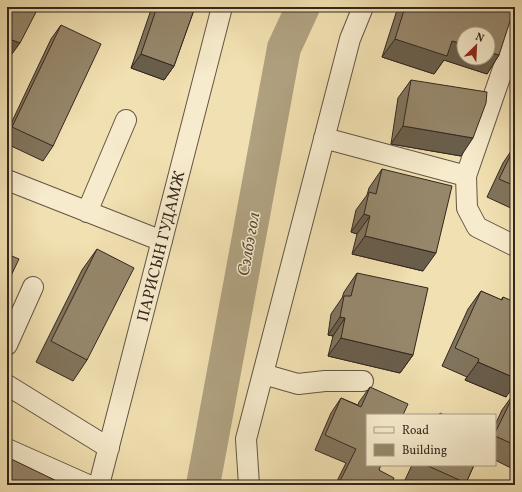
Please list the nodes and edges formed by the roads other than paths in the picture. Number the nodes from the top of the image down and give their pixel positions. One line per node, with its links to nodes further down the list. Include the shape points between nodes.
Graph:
1 (222, 7): 11 (street, ПАРИСЫН ГУДАМЖ)
2 (363, 7): 7 (street, via 350,39)
3 (487, 7): 4 (street, via 502,14 514,25)
4 (515, 36): 5 (street)
5 (511, 61): 8 (street)
6 (126, 120): 10 (street)
7 (324, 138): 8 (street); 15 (street)
8 (466, 176): 12 (street, via 468,208 477,227)
9 (7, 180): 10 (street)
10 (87, 212): 11 (street)
11 (162, 241): 18 (street, ПАРИСЫН ГУДАМЖ)
12 (515, 246)
13 (32, 287): 14 (street)
14 (7, 345)
15 (263, 374): 16 (street, via 298,384); 22 (street, via 246,439)
16 (363, 381)
17 (7, 385): 18 (street)
18 (109, 448): 21 (street, ПАРИСЫН ГУДАМЖ)
19 (7, 449): 20 (street)
20 (88, 485)
21 (99, 485)
22 (249, 485)

